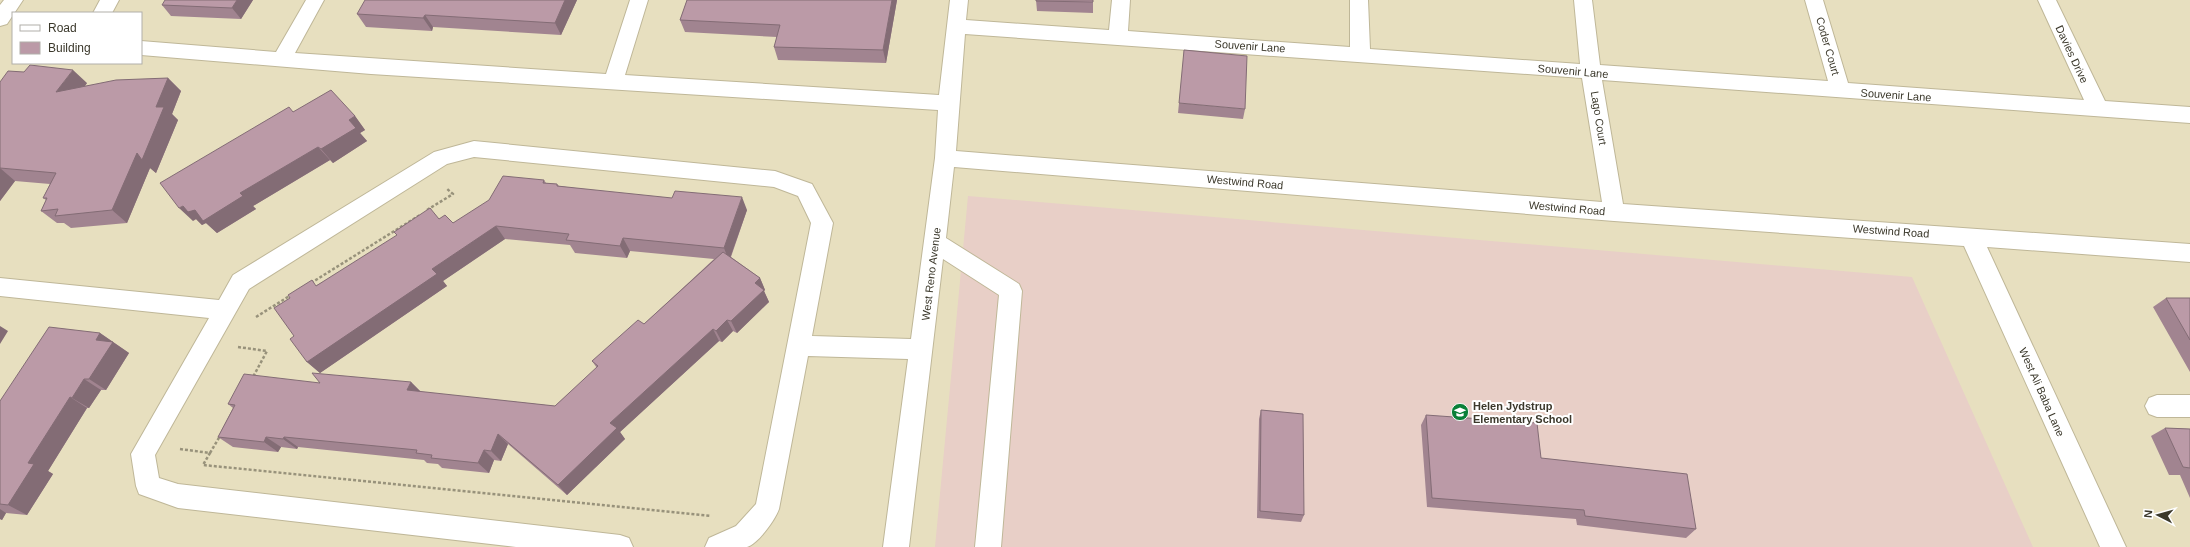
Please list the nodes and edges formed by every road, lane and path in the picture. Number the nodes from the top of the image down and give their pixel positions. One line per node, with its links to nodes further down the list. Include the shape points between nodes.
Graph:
1 (14, 0): 12 (street)
2 (110, 0): 11 (street)
3 (315, 0): 17 (street)
4 (639, 0): 19 (street)
5 (959, 0): 13 (street, West Reno Avenue)
6 (1121, 0): 14 (street)
7 (1359, 0): 16 (street)
8 (1583, 0): 18 (street, Lago Court)
9 (1814, 0): 20 (street, Coder Court)
10 (2047, 0): 22 (street, Davies Drive)
11 (103, 12)
12 (0, 19)
13 (956, 26): 14 (street, Souvenir Lane); 21 (street, West Reno Avenue)
14 (1118, 37): 16 (street, Souvenir Lane)
15 (142, 48): 17 (street)
16 (1360, 53): 18 (street, Souvenir Lane)
17 (282, 59): 19 (street)
18 (1591, 72): 20 (street, Souvenir Lane); 26 (street, Lago Court)
19 (612, 83): 21 (street)
20 (1841, 91): 22 (street, Souvenir Lane)
21 (948, 103): 24 (street, West Reno Avenue)
22 (2098, 108): 23 (street, Souvenir Lane)
23 (2190, 115)
24 (945, 158): 26 (street, Westwind Road); 28 (street, West Reno Avenue)
25 (442, 184): 30 (path, via 452,194)
26 (1614, 212): 27 (street, Westwind Road)
27 (1971, 237): 29 (street, Westwind Road); 49 (street, West Ali Baba Lane)
28 (935, 242): 37 (street, West Reno Avenue); 48 (street, via 1011,291)
29 (2190, 253)
30 (307, 286)
31 (0, 287): 33 (street)
32 (293, 294): 34 (path)
33 (225, 310): 36 (street, via 241,282 441,158 474,150 775,179 805,190 822,223); 42 (street)
34 (254, 319)
35 (241, 342): 38 (path, via 238,348 267,351)
36 (798, 346): 37 (street); 46 (street, via 766,509 745,535)
37 (921, 349): 47 (street, West Reno Avenue)
38 (252, 378)
39 (2157, 406): 40 (street)
40 (2190, 406)
41 (222, 432): 43 (path)
42 (147, 446): 43 (path); 45 (street, via 143,454 148,486 178,496)
43 (210, 453): 44 (path, via 203,465)
44 (720, 516)
45 (620, 547)
46 (718, 547)
47 (896, 547)
48 (988, 547)
49 (2113, 547)

